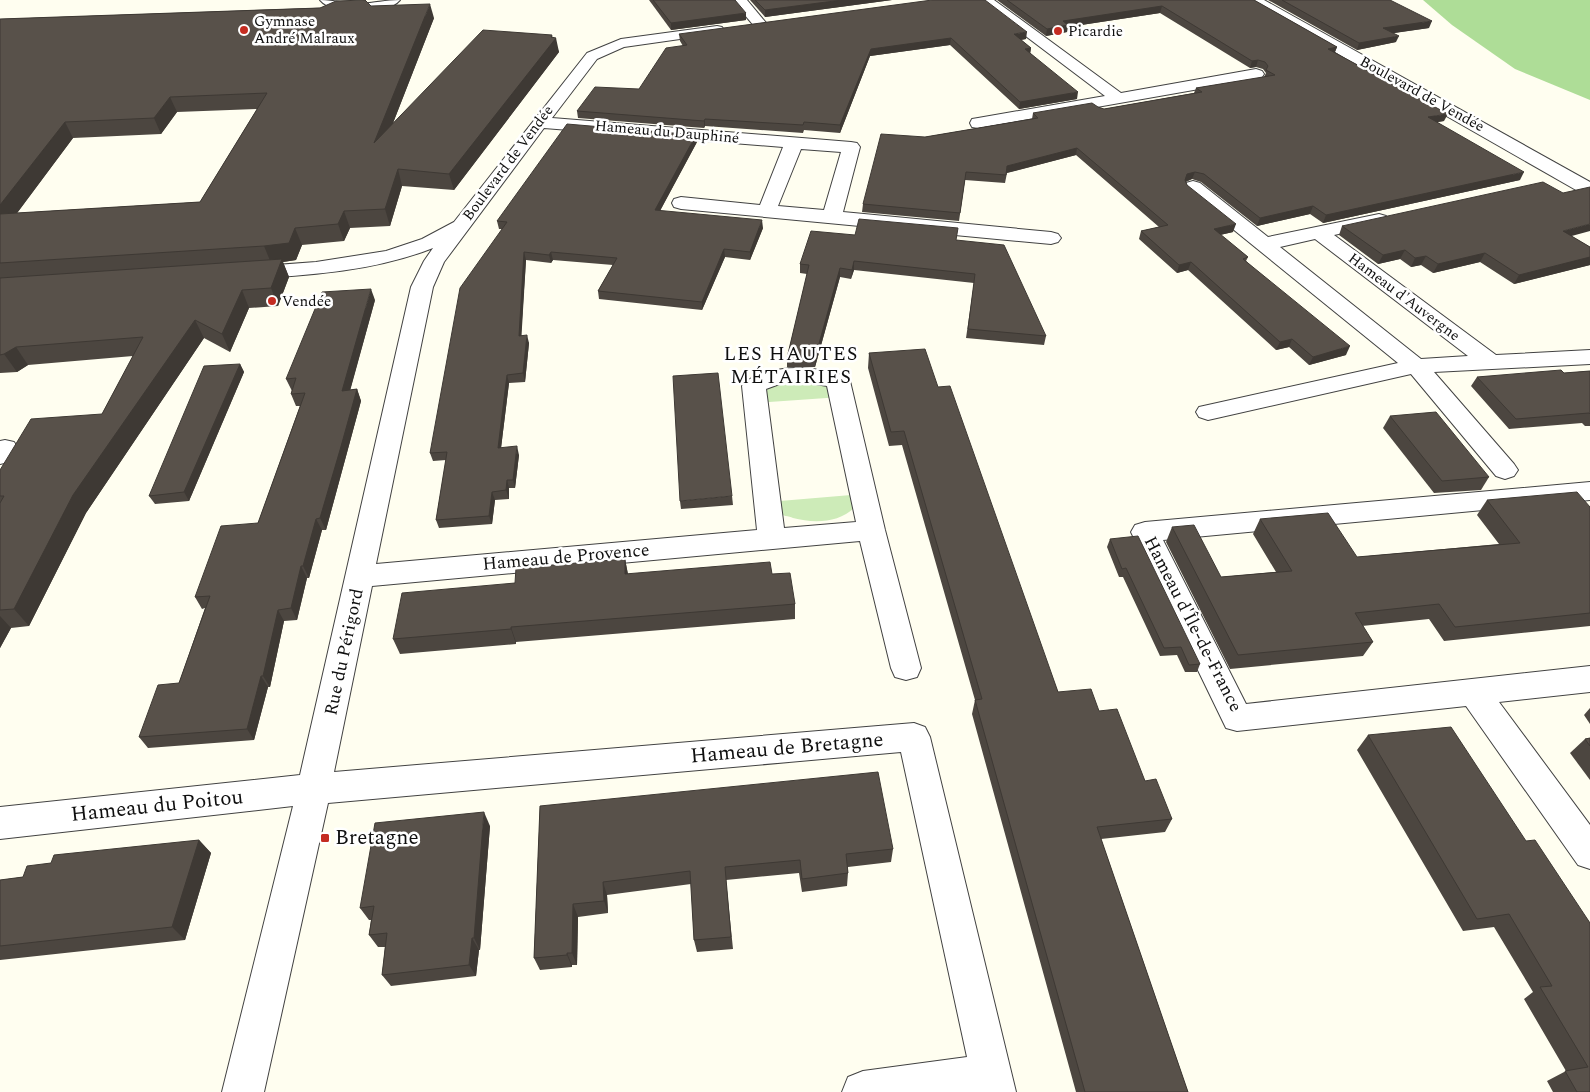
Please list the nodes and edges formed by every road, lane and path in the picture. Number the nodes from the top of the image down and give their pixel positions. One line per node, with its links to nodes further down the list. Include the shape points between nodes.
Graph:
1 (326, 0): 2 (street, via 335,6 360,8)
2 (393, 0)
3 (739, 0): 7 (street)
4 (985, 0): 9 (street)
5 (1254, 0): 14 (street, Boulevard de Vendée)
6 (776, 22): 7 (street, Boulevard de Vendée)
7 (760, 24): 10 (street, Boulevard de Vendée, via 621,42 609,47 592,56)
8 (1256, 74): 9 (street)
9 (1118, 98): 11 (street)
10 (539, 122): 12 (street, Hameau du Dauphiné); 22 (street, Boulevard de Vendée)
11 (978, 123)
12 (794, 143): 19 (street); 20 (street, Hameau du Dauphiné, via 851,147)
13 (1590, 172): 14 (street)
14 (1568, 177): 15 (street); 17 (street, Boulevard de Vendée)
15 (1540, 183)
16 (1192, 187): 25 (street)
17 (1590, 190)
18 (681, 203): 19 (street)
19 (767, 210): 20 (street)
20 (832, 217): 24 (street)
21 (1392, 217): 23 (street, Hameau d'Auvergne)
22 (464, 222): 26 (street, Boulevard de Vendée, via 429,243 388,256); 35 (street, Rue du Périgord, via 434,261 422,287)
23 (1319, 233): 25 (street, Hameau d'Auvergne); 28 (street, Hameau d'Auvergne)
24 (1051, 238)
25 (1263, 244): 29 (street)
26 (232, 274)
27 (1590, 357): 28 (street, Hameau d'Auvergne)
28 (1489, 362): 29 (street, Hameau d'Auvergne)
29 (1416, 366): 30 (street, Hameau d'Auvergne); 31 (street)
30 (1208, 412)
31 (1505, 470)
32 (1590, 491): 38 (street, Hameau d'Île-de-France, via 1145,532 1237,718)
33 (871, 530): 34 (street, Hameau de Provence); 34 (street, via 838,381 793,373 768,378 754,386); 36 (street)
34 (772, 539): 35 (street, Hameau de Provence)
35 (360, 576): 39 (street, Rue du Périgord)
36 (906, 668)
37 (1590, 679): 38 (street, Hameau d'Île-de-France)
38 (1474, 692): 41 (street)
39 (314, 789): 40 (street, Hameau du Poitou); 42 (street, Hameau de Bretagne, via 914,737); 43 (street, Rue du Périgord)
40 (0, 823)
41 (1590, 854)
42 (993, 1083): 44 (street, Hameau de Bretagne)
43 (243, 1092)
44 (863, 1092)

